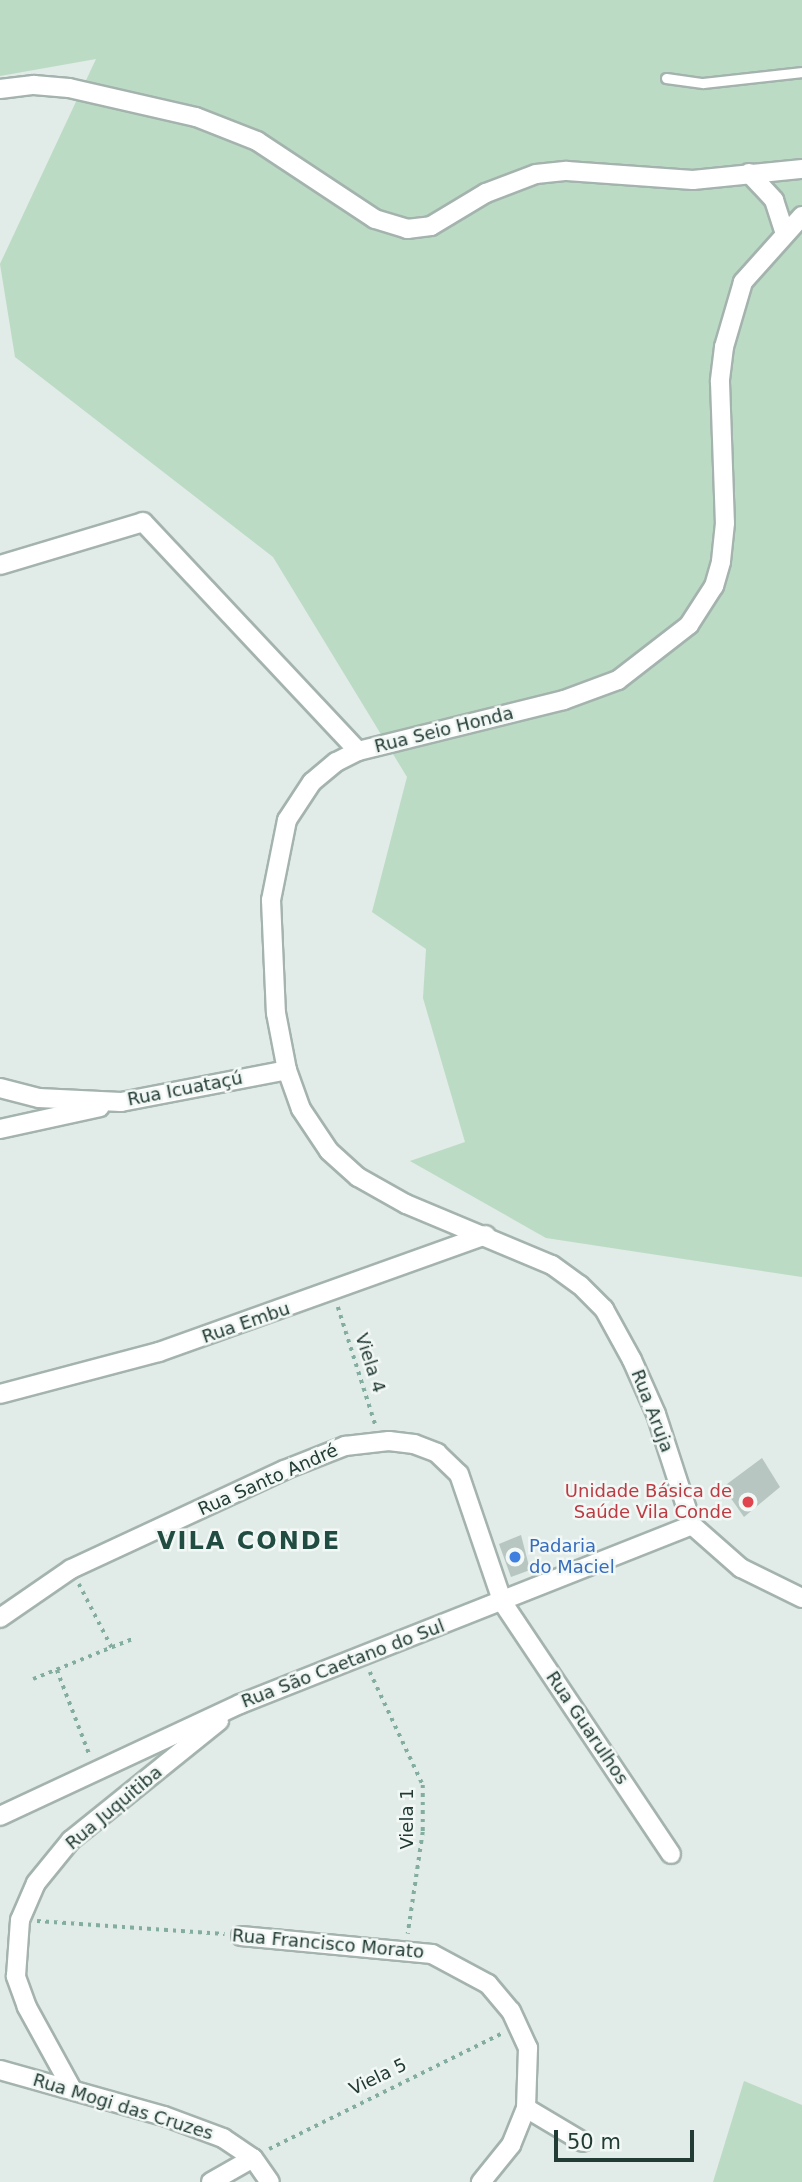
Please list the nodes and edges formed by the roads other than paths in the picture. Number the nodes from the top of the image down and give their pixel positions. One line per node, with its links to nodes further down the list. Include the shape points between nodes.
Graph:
1 (802, 72): 2 (lane, via 703,83)
2 (666, 78)
3 (0, 89): 5 (street, via 34,85 69,88 197,117 257,141 375,219 407,229 431,226 486,192 536,174 693,180)
4 (802, 169): 5 (street)
5 (749, 173): 7 (street, via 774,200)
6 (802, 216): 7 (street, Rua Seio Honda)
7 (784, 231): 9 (street, Rua Seio Honda, via 743,282 724,347 720,382 725,523 721,562 714,586 689,625 618,680)
8 (0, 565): 9 (street, via 143,522)
9 (358, 751): 10 (street, Rua Seio Honda, via 312,782 287,820 276,865 271,900 276,1013)
10 (287, 1070): 12 (street, Rua Icuataçú); 14 (street, Rua Seio Honda, via 301,1109 329,1151 358,1177 406,1204)
11 (0, 1088): 12 (street, Rua Icuataçú, via 39,1098)
12 (121, 1102): 13 (street)
13 (0, 1129)
14 (486, 1235): 15 (street, Rua Embu, via 159,1352); 16 (street, Rua Aruja, via 552,1265 604,1309 656,1414)
15 (0, 1394)
16 (692, 1525): 17 (street, via 741,1569); 18 (street, Rua São Caetano do Sul)
17 (802, 1598)
18 (503, 1603): 19 (street, Rua Santo André, via 460,1474 438,1453 414,1444 381,1442 345,1446 284,1470 71,1569); 20 (street, Rua São Caetano do Sul); 22 (street, Rua Guarulhos)
19 (0, 1618)
20 (240, 1704): 21 (street, Rua São Caetano do Sul); 25 (street, Rua Juquitiba, via 71,1840 36,1883 20,1920 16,1976 27,2007)
21 (0, 1816)
22 (671, 1854)
23 (241, 1936): 26 (street, Rua Francisco Morato, via 432,1954 488,1984 528,2048)
24 (0, 2070): 25 (street, Rua Mogi das Cruzes)
25 (72, 2089): 28 (street, Rua Mogi das Cruzes, via 223,2138)
26 (526, 2108): 27 (street); 31 (street, Rua Francisco Morato, via 511,2145)
27 (583, 2142)
28 (253, 2158): 29 (street); 30 (street, Rua Mogi das Cruzes)
29 (211, 2182)
30 (270, 2182)
31 (481, 2182)

